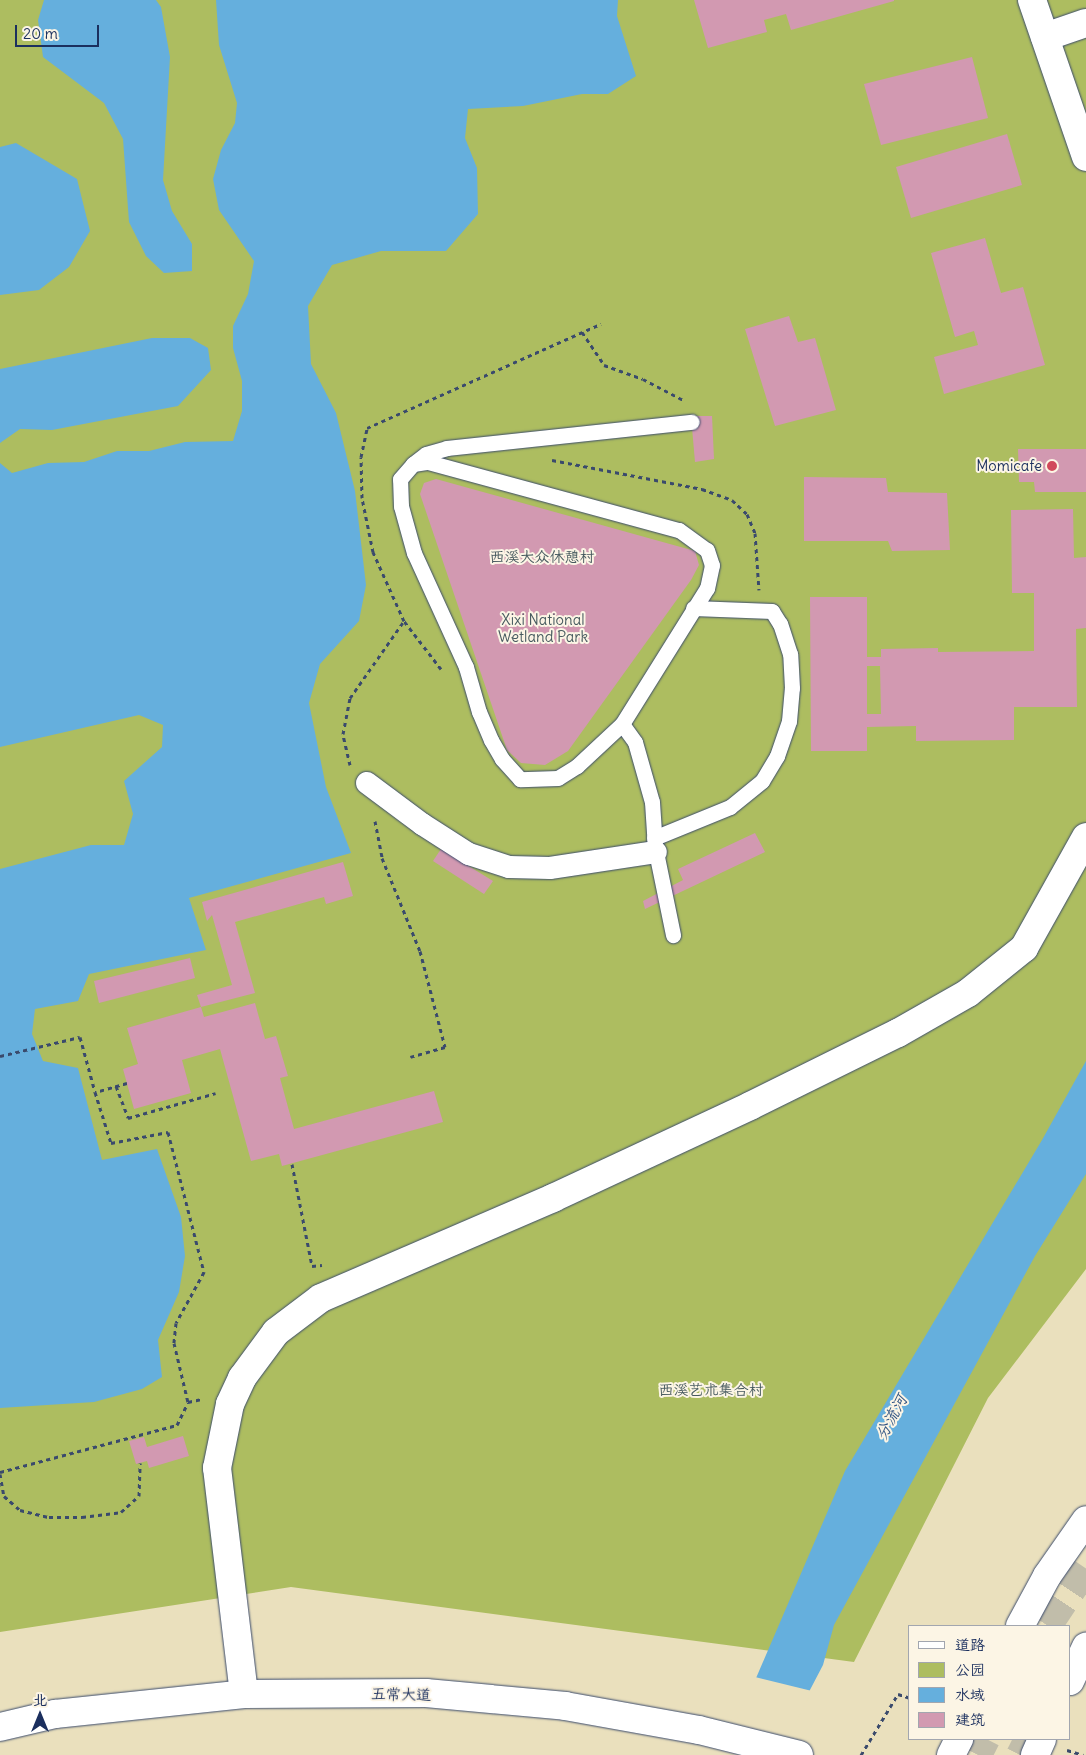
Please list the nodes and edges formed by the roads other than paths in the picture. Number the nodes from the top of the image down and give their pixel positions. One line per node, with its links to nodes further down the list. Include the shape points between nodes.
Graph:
1 (1032, 0): 3 (street)
2 (1086, 23): 3 (street)
3 (1045, 37): 4 (street)
4 (1086, 157)
5 (692, 422): 6 (lane, via 470,444 426,454)
6 (413, 464): 7 (lane, via 428,462 679,530 708,550 712,564 707,588); 8 (lane, via 400,479 401,506 414,553 466,667 479,712 502,759 520,779 558,778 577,766)
7 (693, 608): 8 (lane); 11 (lane, via 772,611 790,654 792,688 789,721 777,756 762,781 730,807)
8 (622, 724): 11 (lane, via 635,742 645,772 652,802)
9 (367, 783): 11 (street, via 469,854 509,867 550,868)
10 (1086, 837): 17 (street, via 1024,948 968,993 898,1033 750,1106 553,1198 320,1298 276,1332 242,1378 230,1404 217,1468)
11 (655, 845): 12 (lane)
12 (673, 935)
13 (1086, 1520): 14 (street, via 1047,1576)
14 (1021, 1625)
15 (1086, 1647): 16 (street)
16 (1071, 1679)
17 (244, 1694): 18 (street, 五常大道, via 55,1714); 21 (street, 五常大道, via 426,1693 565,1706 698,1730)
18 (0, 1727)
19 (959, 1740): 22 (street)
20 (1042, 1740): 23 (street)
21 (800, 1755)
22 (951, 1755)
23 (1034, 1755)

